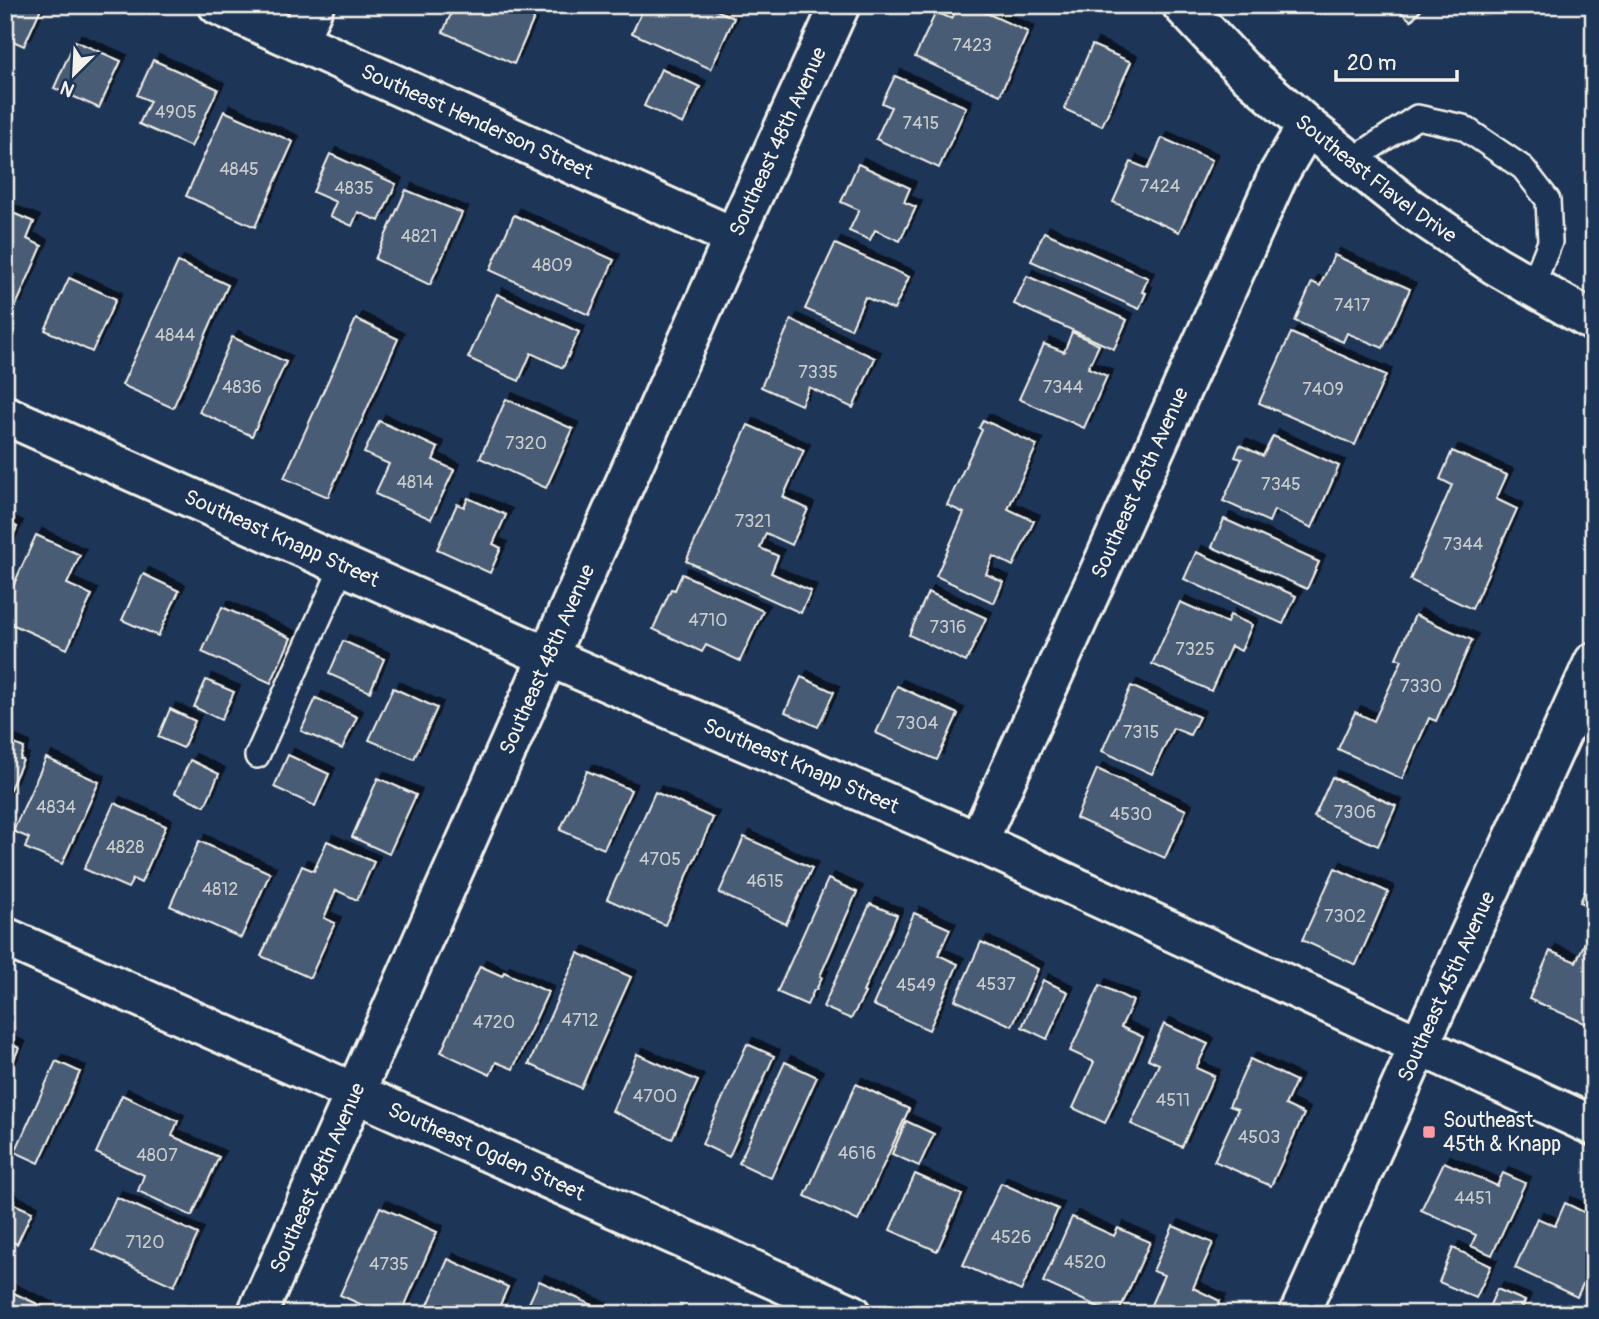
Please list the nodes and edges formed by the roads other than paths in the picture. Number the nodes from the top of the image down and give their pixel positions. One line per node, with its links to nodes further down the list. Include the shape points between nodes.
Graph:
1 (218, 5): 5 (street, Southeast Henderson Street)
2 (314, 5): 5 (street)
3 (840, 5): 8 (street, Southeast 48th Avenue)
4 (1182, 5): 6 (street, Southeast Flavel Drive, via 1241,68)
5 (298, 41): 8 (street, Southeast Henderson Street)
6 (1307, 126): 7 (street, Southeast Flavel Drive); 16 (street, Southeast 46th Avenue, via 1273,187)
7 (1351, 161): 9 (street, Southeast Flavel Drive, via 1410,208); 9 (lane, via 1417,117 1463,127 1523,168 1548,200 1550,242)
8 (734, 237): 13 (street, Southeast 48th Avenue)
9 (1532, 287): 10 (street, Southeast Flavel Drive)
10 (1594, 322)
11 (5, 415): 12 (street, Southeast Knapp Street)
12 (343, 565): 13 (street, Southeast Knapp Street); 15 (lane)
13 (549, 657): 16 (street, Southeast Knapp Street); 19 (street, Southeast 48th Avenue)
14 (1594, 662): 18 (street, Southeast 45th Avenue)
15 (257, 757)
16 (978, 842): 18 (street, Southeast Knapp Street)
17 (5, 937): 19 (street, Southeast Ogden Street)
18 (1419, 1046): 20 (street, Southeast Knapp Street); 23 (street, Southeast 45th Avenue)
19 (355, 1094): 21 (street, Southeast 48th Avenue); 22 (street, Southeast Ogden Street)
20 (1594, 1126)
21 (257, 1314)
22 (852, 1314)
23 (1299, 1314)

